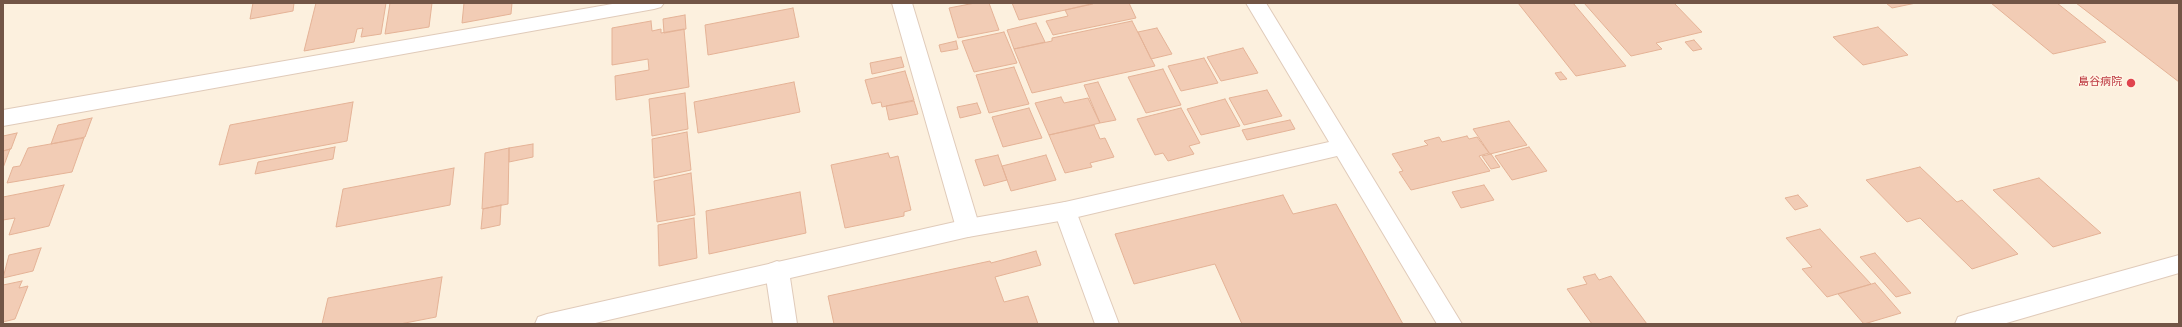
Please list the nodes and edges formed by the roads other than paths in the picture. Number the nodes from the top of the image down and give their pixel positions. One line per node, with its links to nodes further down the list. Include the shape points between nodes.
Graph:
1 (654, 3): 4 (street)
2 (902, 3): 7 (street)
3 (1256, 3): 5 (street)
4 (3, 118)
5 (1343, 147): 6 (street); 13 (street)
6 (1065, 211): 7 (street); 12 (street)
7 (968, 228): 9 (street)
8 (2179, 264): 14 (street)
9 (777, 271): 10 (street); 11 (street)
10 (547, 324)
11 (784, 324)
12 (1107, 324)
13 (1450, 324)
14 (1967, 324)

